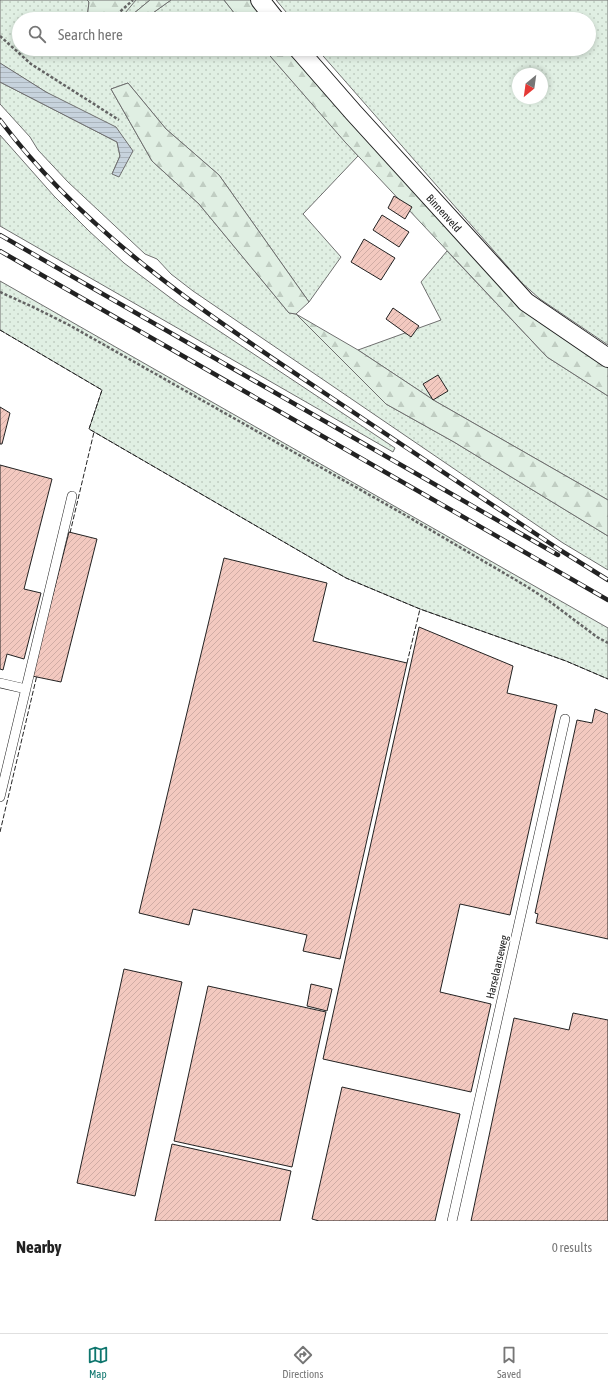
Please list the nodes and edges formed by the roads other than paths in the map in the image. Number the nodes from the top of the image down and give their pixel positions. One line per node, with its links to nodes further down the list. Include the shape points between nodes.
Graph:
1 (260, 0): 2 (street)
2 (269, 12)
3 (304, 56): 4 (street, Binnenveld, via 526,302)
4 (608, 358)
5 (72, 496): 7 (lane)
6 (0, 682): 7 (lane)
7 (26, 689): 9 (lane)
8 (565, 719): 10 (lane, Harselaarseweg)
9 (0, 797)
10 (452, 1221)

